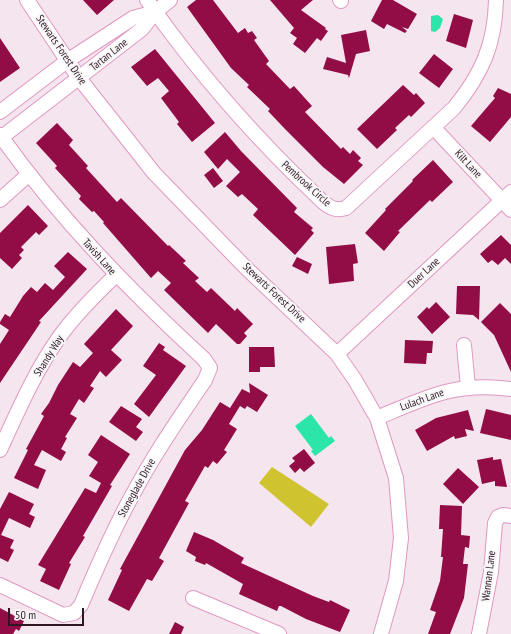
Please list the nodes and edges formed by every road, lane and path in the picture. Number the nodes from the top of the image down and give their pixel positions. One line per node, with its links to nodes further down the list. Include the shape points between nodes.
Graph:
1 (27, 0): 5 (street, Stewarts Forest Drive)
2 (170, 0): 4 (street, Tartan Lane)
3 (496, 0): 8 (street, Pembrook Circle, via 492,39 486,57 469,90)
4 (151, 6): 5 (street, Tartan Lane); 6 (street, Tartan Lane, via 142,28); 8 (street, Pembrook Circle, via 205,77 261,142 329,207 346,208)
5 (67, 61): 6 (street, Stewarts Forest Drive); 7 (street, Tartan Lane)
6 (79, 78): 9 (street, Tartan Lane); 15 (street, Stewarts Forest Drive, via 154,173 245,267)
7 (0, 112)
8 (433, 127): 12 (street, Kilt Lane)
9 (1, 136): 10 (street, Tavish Lane)
10 (29, 174): 11 (street); 13 (street, Tavish Lane)
11 (0, 200)
12 (508, 201): 15 (street, Duer Lane)
13 (116, 275): 16 (street, Tavish Lane, via 204,359); 20 (street, Shandy Way, via 78,314 61,336 23,399)
14 (464, 345): 17 (street)
15 (337, 354): 19 (street, Stewarts Forest Drive)
16 (210, 368): 22 (street, Stoneglade Drive, via 205,380 133,493 81,605 74,613 63,615)
17 (468, 387): 18 (street, Lulach Lane); 19 (street, Lulach Lane, via 443,392)
18 (511, 389)
19 (377, 418): 25 (street, Stewarts Forest Drive, via 396,478 401,538 396,581)
20 (0, 450)
21 (504, 517): 26 (street, Wannan Lane, via 494,529 486,603)
22 (0, 585)
23 (193, 598): 24 (street)
24 (279, 634)
25 (381, 634)
26 (479, 634)

